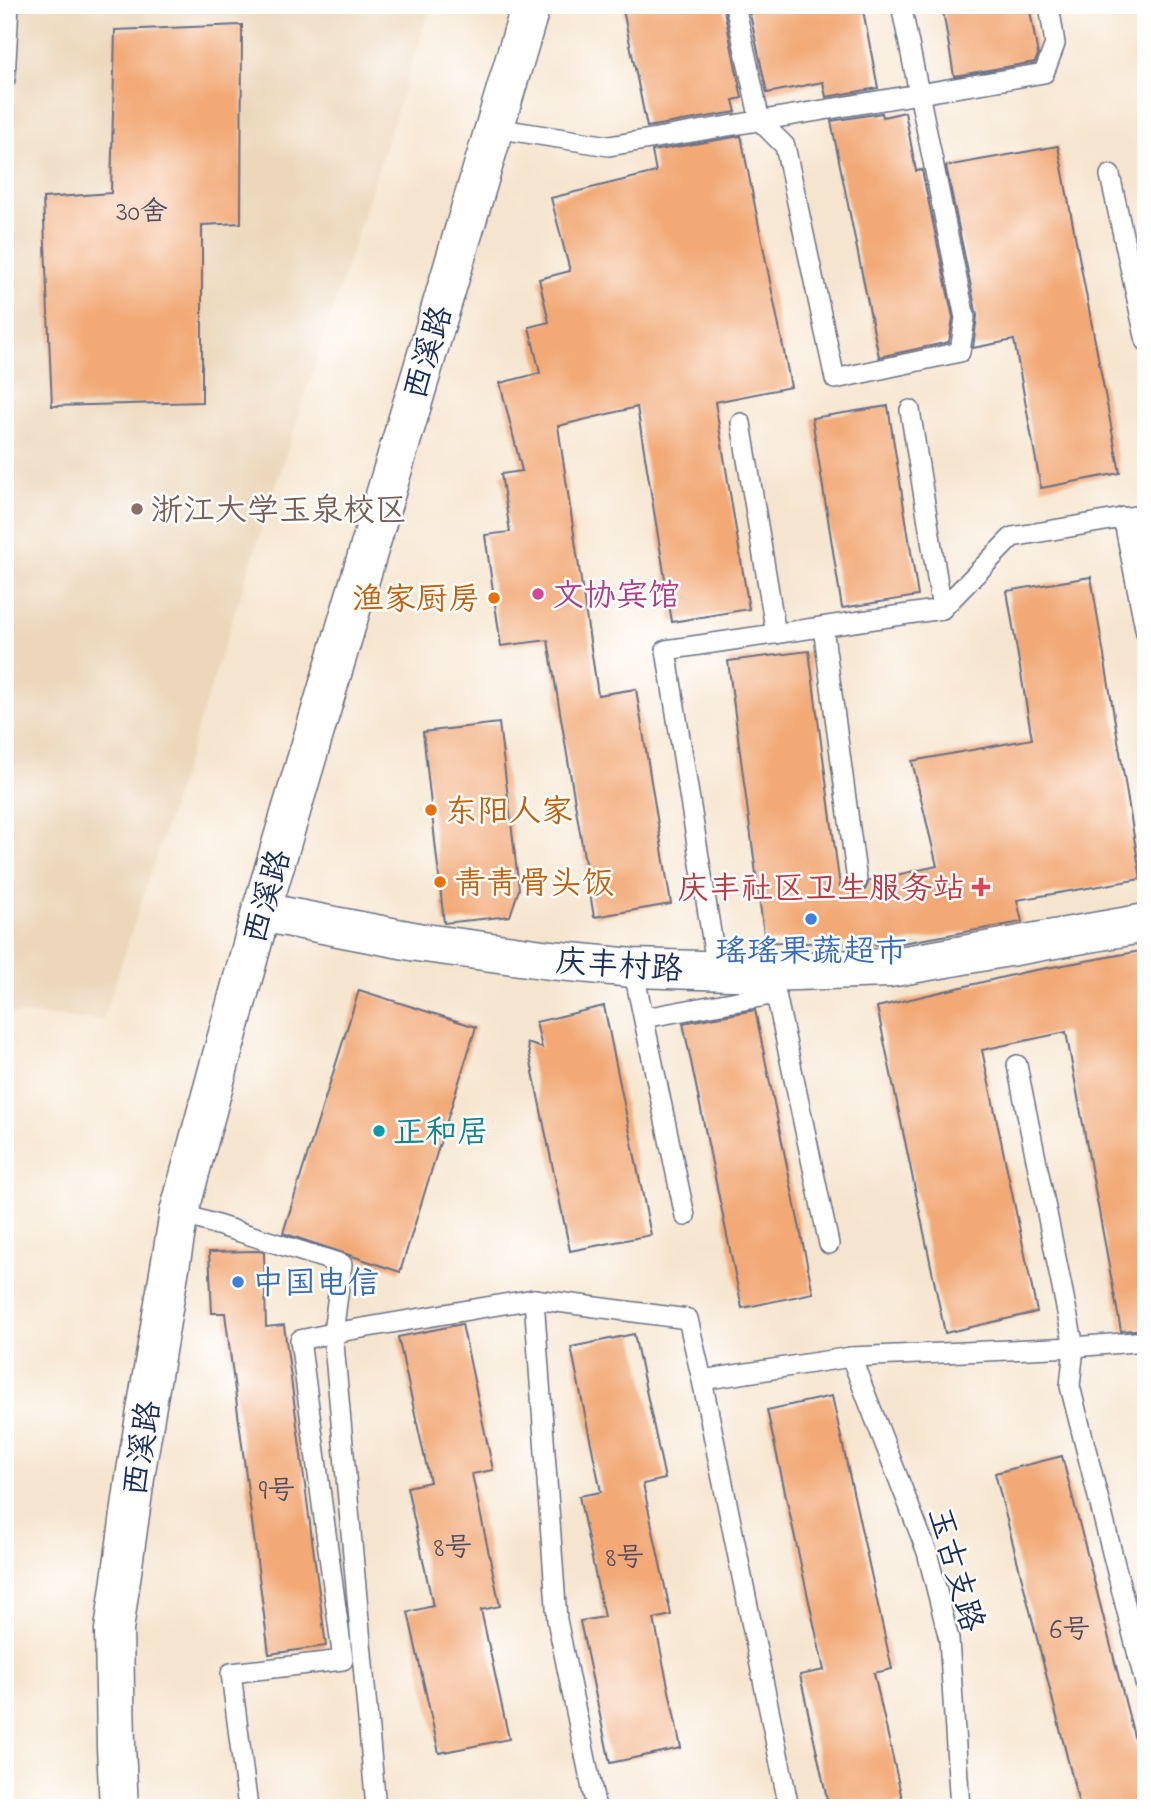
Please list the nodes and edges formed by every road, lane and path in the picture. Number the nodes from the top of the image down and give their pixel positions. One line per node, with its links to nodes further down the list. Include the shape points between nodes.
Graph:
1 (9, 5): 6 (lane)
2 (531, 5): 9 (main road, 西溪路)
3 (735, 5): 8 (lane)
4 (901, 5): 7 (lane)
5 (1049, 5): 7 (lane, via 1055,44 1044,74)
6 (5, 79)
7 (918, 94): 8 (lane); 8 (lane, via 965,318 960,352 835,379 785,146)
8 (760, 121): 9 (lane, via 609,146)
9 (494, 128): 21 (main road, 西溪路)
10 (1110, 175): 11 (lane)
11 (1146, 341)
12 (910, 410): 16 (lane)
13 (741, 423): 19 (lane)
14 (1146, 514): 15 (lane)
15 (1124, 517): 16 (lane, via 1012,537); 18 (lane)
16 (942, 609): 17 (lane)
17 (823, 627): 19 (lane); 20 (lane)
18 (1146, 633)
19 (776, 634): 24 (lane, via 667,650)
20 (857, 881)
21 (261, 912): 23 (main road, 庆丰村路, via 417,942); 27 (main road, 西溪路)
22 (1146, 923): 24 (main road, 庆丰村路, via 889,968)
23 (634, 968): 24 (main road, 庆丰村路); 25 (lane)
24 (717, 970)
25 (644, 1018): 28 (lane); 29 (lane, via 776,994)
26 (1017, 1065): 33 (lane)
27 (179, 1213): 31 (lane, via 342,1264); 37 (main road, 西溪路, via 114,1630)
28 (685, 1216)
29 (829, 1244)
30 (534, 1299): 31 (lane); 35 (lane, via 688,1319); 40 (lane, via 557,1620)
31 (333, 1333): 38 (lane, via 300,1340 343,1660 231,1674); 39 (lane)
32 (1146, 1341): 33 (lane)
33 (1074, 1347): 34 (lane); 36 (lane, via 1070,1386)
34 (851, 1357): 35 (lane); 42 (lane, 玉古支路, via 928,1552 949,1639)
35 (702, 1380): 41 (lane)
36 (1146, 1686)
37 (119, 1808)
38 (248, 1808)
39 (376, 1808)
40 (596, 1808)
41 (789, 1808)
42 (960, 1808)

